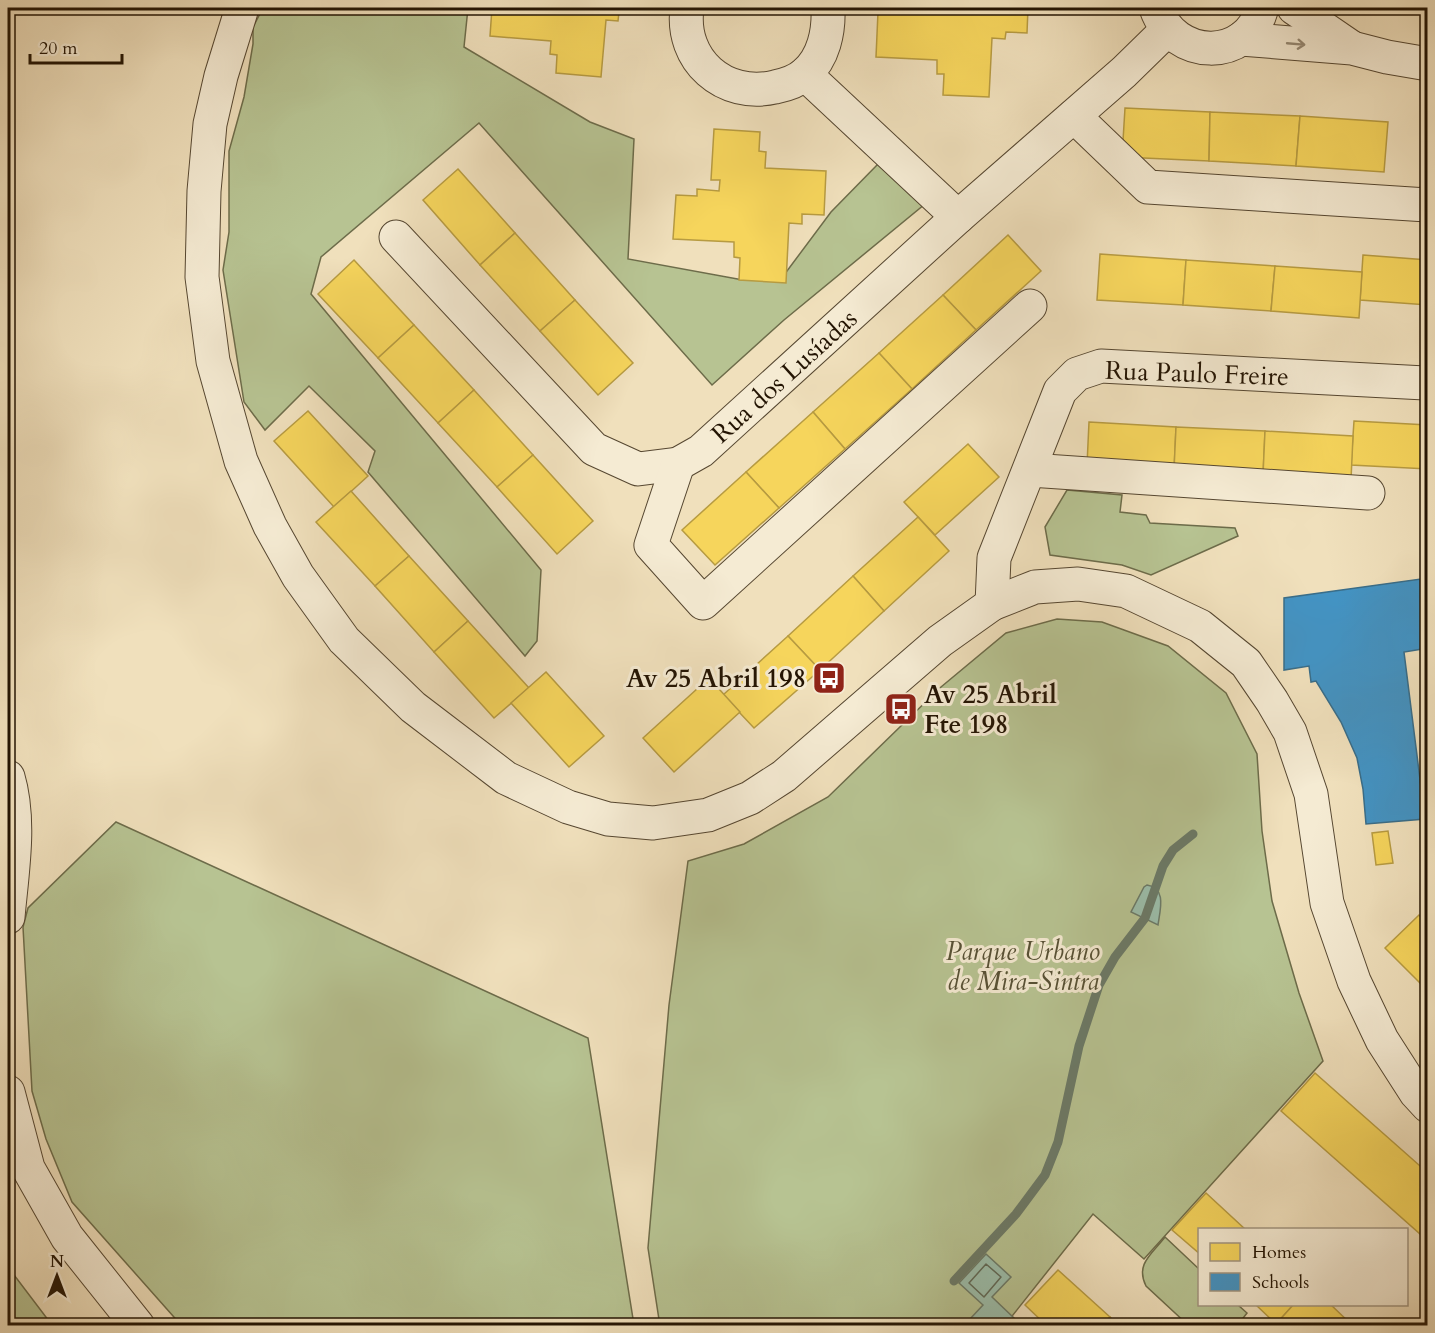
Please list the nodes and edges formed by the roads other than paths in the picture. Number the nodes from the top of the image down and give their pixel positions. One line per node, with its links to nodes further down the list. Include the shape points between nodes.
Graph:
1 (242, 8): 20 (street, via 210,124 204,191 202,277 213,361 241,461 298,576 344,640 413,707 506,778 568,807 608,819 653,823 708,815 750,798 783,776 940,641)
2 (687, 8): 10 (street, via 685,24 691,48 709,72 730,85 761,90 785,85)
3 (828, 8): 10 (street, via 829,29 820,54)
4 (1263, 8): 7 (street, via 1252,29)
5 (1294, 8): 8 (street)
6 (1162, 18): 7 (street, via 1180,40 1194,46 1226,46); 11 (street, Rua dos Lusíadas, via 1124,72)
7 (1241, 39): 8 (street, one-way to 8)
8 (1352, 48): 9 (street)
9 (1428, 64)
10 (805, 75): 13 (street)
11 (1074, 116): 12 (street, via 1148,187); 13 (street, Rua dos Lusíadas)
12 (1427, 204)
13 (958, 217): 17 (street, Rua dos Lusíadas, via 701,451)
14 (396, 237): 17 (street, Rua dos Lusíadas, via 594,449 638,470)
15 (1030, 306): 17 (street, via 703,603 651,545)
16 (1425, 383): 18 (street, Rua Paulo Freire, via 1101,366 1077,374 1059,391)
17 (678, 464)
18 (1030, 470): 19 (street); 20 (street, Rua Paulo Freire, via 994,558)
19 (1368, 493)
20 (992, 604): 24 (street, via 1035,587 1078,584 1126,591 1200,626 1246,663 1290,732 1305,773 1327,903 1354,981 1382,1040)
21 (8, 777): 22 (street, via 15,844)
22 (8, 917)
23 (8, 1092): 25 (street, via 28,1168 67,1237)
24 (1428, 1106)
25 (138, 1326)

